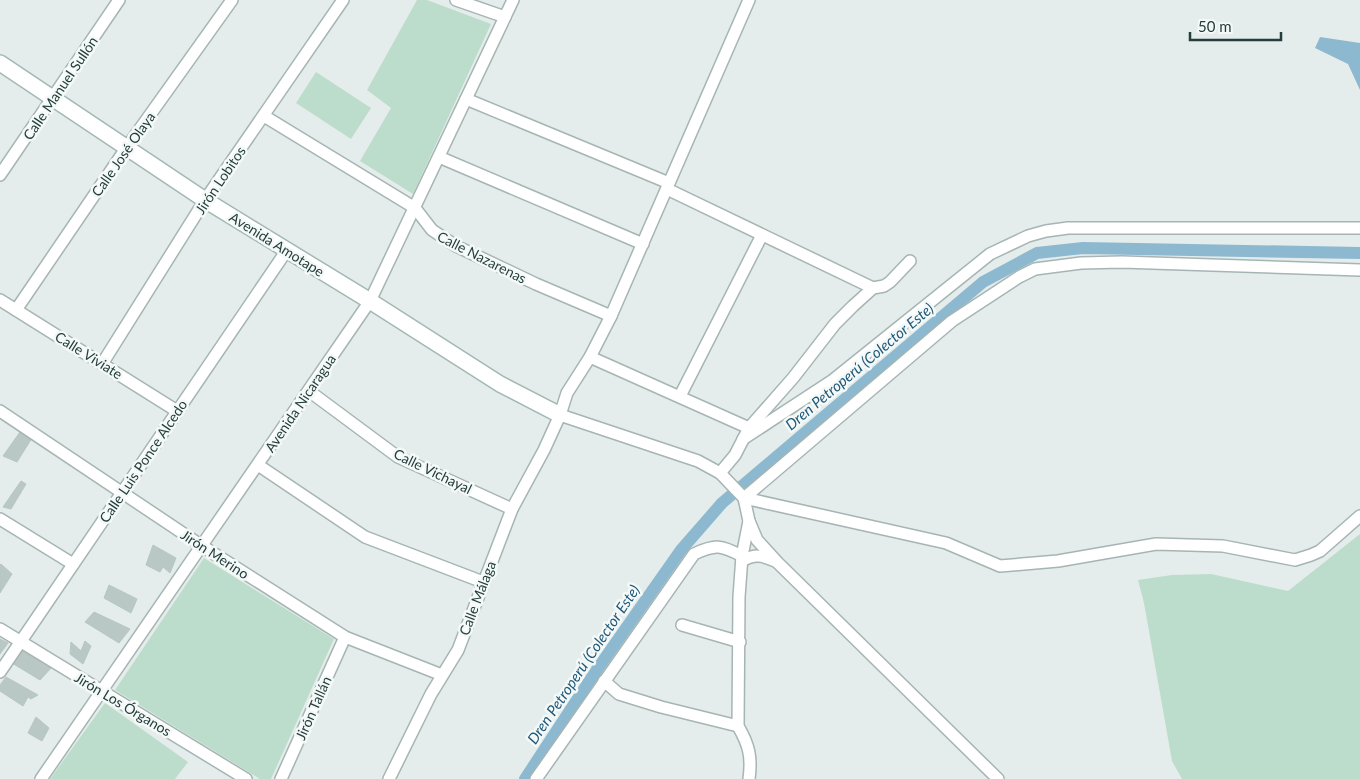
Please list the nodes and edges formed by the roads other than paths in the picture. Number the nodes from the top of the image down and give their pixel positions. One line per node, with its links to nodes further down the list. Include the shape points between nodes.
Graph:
1 (119, 0): 9 (street, Calle Manuel Sullón)
2 (232, 0): 12 (street, Calle José Olaya)
3 (344, 0): 11 (street, Jirón Lobitos)
4 (456, 0): 7 (street)
5 (513, 0): 7 (street, Avenida Nicaragua)
6 (749, 0): 15 (street, Calle Málaga)
7 (505, 17): 10 (street, Avenida Nicaragua)
8 (0, 63): 9 (street, Avenida Amotape)
9 (53, 98): 12 (street, Avenida Amotape); 14 (street, Calle Manuel Sullón)
10 (466, 99): 13 (street, Avenida Nicaragua); 15 (street)
11 (264, 116): 16 (street, Jirón Lobitos); 17 (street, Calle Nazarenas)
12 (126, 147): 16 (street, Avenida Amotape); 27 (street, Calle José Olaya)
13 (439, 157): 17 (street, Avenida Nicaragua); 20 (street)
14 (0, 175)
15 (668, 186): 19 (street); 20 (street, Calle Málaga)
16 (206, 200): 21 (street, Avenida Amotape); 30 (street, Jirón Lobitos)
17 (415, 208): 26 (street, Avenida Nicaragua); 28 (street, Calle Nazarenas, via 432,230 456,246)
18 (1360, 228): 37 (street, via 1068,228 1028,236 990,254 833,380)
19 (762, 235): 24 (street); 32 (street)
20 (643, 244): 28 (street, Calle Málaga)
21 (286, 250): 26 (street, Avenida Amotape); 33 (street, Calle Luis Ponce Alcedo)
22 (910, 262): 24 (street, via 890,282)
23 (1360, 270): 41 (street, via 1122,262 1036,269 952,321)
24 (873, 288): 36 (street, via 835,324)
25 (0, 300): 27 (street, Calle Viviate)
26 (370, 302): 31 (street, Avenida Nicaragua); 35 (street, Avenida Amotape, via 500,384)
27 (16, 310): 30 (street, Calle Viviate)
28 (611, 316): 29 (street, Calle Málaga)
29 (590, 357): 32 (street); 35 (street, Calle Málaga, via 567,393)
30 (102, 364): 33 (street, Calle Viviate)
31 (309, 391): 38 (street, Avenida Nicaragua); 42 (street, Calle Vichayal, via 398,457)
32 (680, 396): 36 (street)
33 (177, 411): 40 (street, Calle Luis Ponce Alcedo)
34 (0, 412): 40 (street, Jirón Merino)
35 (560, 415): 39 (street, via 698,461); 42 (street, Calle Málaga)
36 (750, 428): 37 (street)
37 (743, 440): 39 (street)
38 (258, 466): 46 (street, Avenida Nicaragua); 50 (street, via 364,537)
39 (720, 473): 41 (street)
40 (122, 492): 46 (street, Jirón Merino); 49 (street, Calle Luis Ponce Alcedo)
41 (744, 498): 43 (street, via 946,542 1000,566 1058,561 1156,544 1223,546 1295,560 1320,551); 45 (street)
42 (512, 509): 50 (street, Calle Málaga)
43 (1360, 516)
44 (0, 519): 49 (street)
45 (748, 521): 47 (street); 48 (street, via 758,540)
46 (202, 546): 53 (street, Jirón Merino); 59 (street, Avenida Nicaragua)
47 (742, 558): 48 (street, via 765,556); 55 (street); 58 (street, via 726,548 711,546 694,554)
48 (778, 563): 67 (street)
49 (73, 564): 54 (street, Calle Luis Ponce Alcedo)
50 (483, 582): 57 (street, Calle Málaga, via 458,650)
51 (682, 625): 55 (street)
52 (0, 629): 54 (street, Jirón Los Órganos)
53 (345, 638): 57 (street, Jirón Merino); 63 (street, Jirón Tallán)
54 (21, 641): 56 (street, Calle Luis Ponce Alcedo); 59 (street, Jirón Los Órganos)
55 (740, 642): 60 (street)
56 (0, 672)
57 (442, 675): 64 (street, Calle Málaga)
58 (604, 681): 60 (street, via 619,694); 65 (street)
59 (102, 691): 61 (street, Avenida Nicaragua); 62 (street, Jirón Los Órganos)
60 (738, 726): 66 (street, via 748,744)
61 (41, 779)
62 (246, 779)
63 (281, 779)
64 (389, 779)
65 (536, 779)
66 (749, 779)
67 (998, 779)

